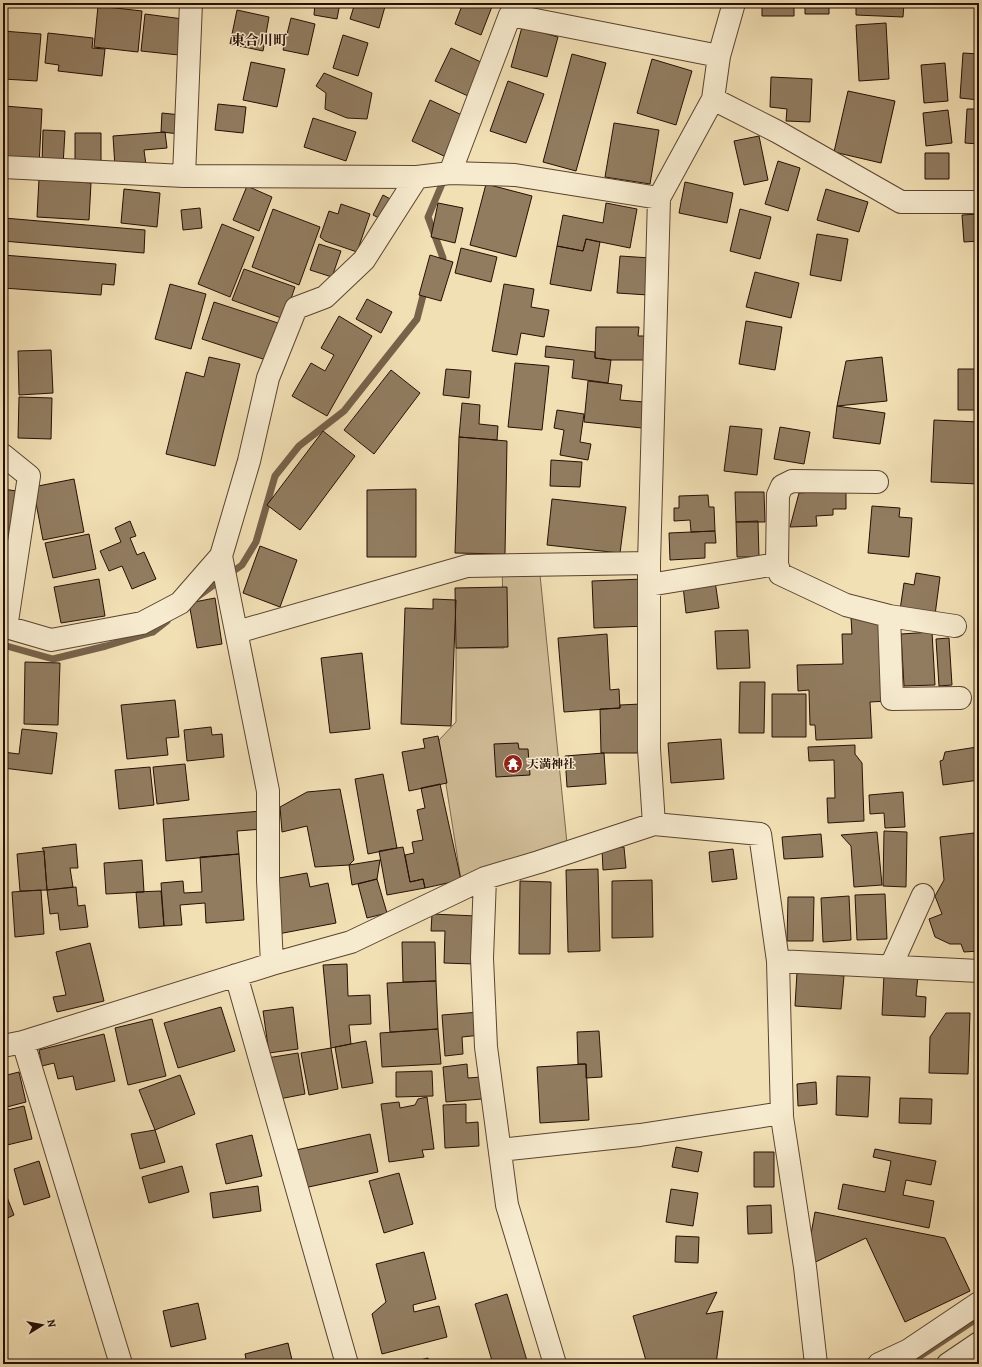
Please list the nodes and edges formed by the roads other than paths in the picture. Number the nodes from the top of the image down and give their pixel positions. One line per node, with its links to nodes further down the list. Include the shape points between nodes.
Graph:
1 (191, 3): 7 (street)
2 (734, 3): 3 (street)
3 (719, 56): 4 (street); 6 (street, via 510,15)
4 (713, 99): 9 (street); 10 (street, via 778,132 901,202)
5 (3, 167): 7 (street)
6 (450, 173): 8 (street); 9 (street, via 515,175)
7 (184, 176): 8 (street)
8 (417, 177): 13 (street, via 364,260 325,297 296,308 268,378 249,461)
9 (660, 198): 14 (street)
10 (979, 202)
11 (3, 455): 18 (street, via 30,476)
12 (877, 482): 15 (street, via 792,482 782,486 778,496)
13 (221, 556): 18 (street, via 180,603 142,623 51,640); 20 (street)
14 (649, 564): 16 (street); 20 (street, via 467,566)
15 (777, 564): 16 (street); 17 (street, via 780,574 846,605)
16 (649, 585): 22 (street, via 649,749)
17 (889, 616): 19 (street); 21 (street, via 892,699)
18 (5, 626)
19 (955, 626)
20 (237, 632): 26 (street, via 268,791 268,880)
21 (960, 698)
22 (654, 824): 23 (street); 25 (street, via 760,834)
23 (485, 878): 26 (street, via 351,942); 32 (street, via 482,958 486,1047)
24 (923, 895): 27 (street)
25 (778, 961): 27 (street); 31 (street)
26 (272, 964): 29 (street)
27 (891, 966): 28 (street)
28 (979, 971)
29 (236, 975): 30 (street); 35 (street)
30 (13, 1044): 34 (street)
31 (782, 1113): 32 (street, via 640,1135); 37 (street, via 806,1274)
32 (500, 1150): 36 (street, via 507,1205)
33 (979, 1303): 38 (street, via 909,1350)
34 (122, 1364)
35 (347, 1364)
36 (555, 1364)
37 (816, 1364)
38 (879, 1364)

